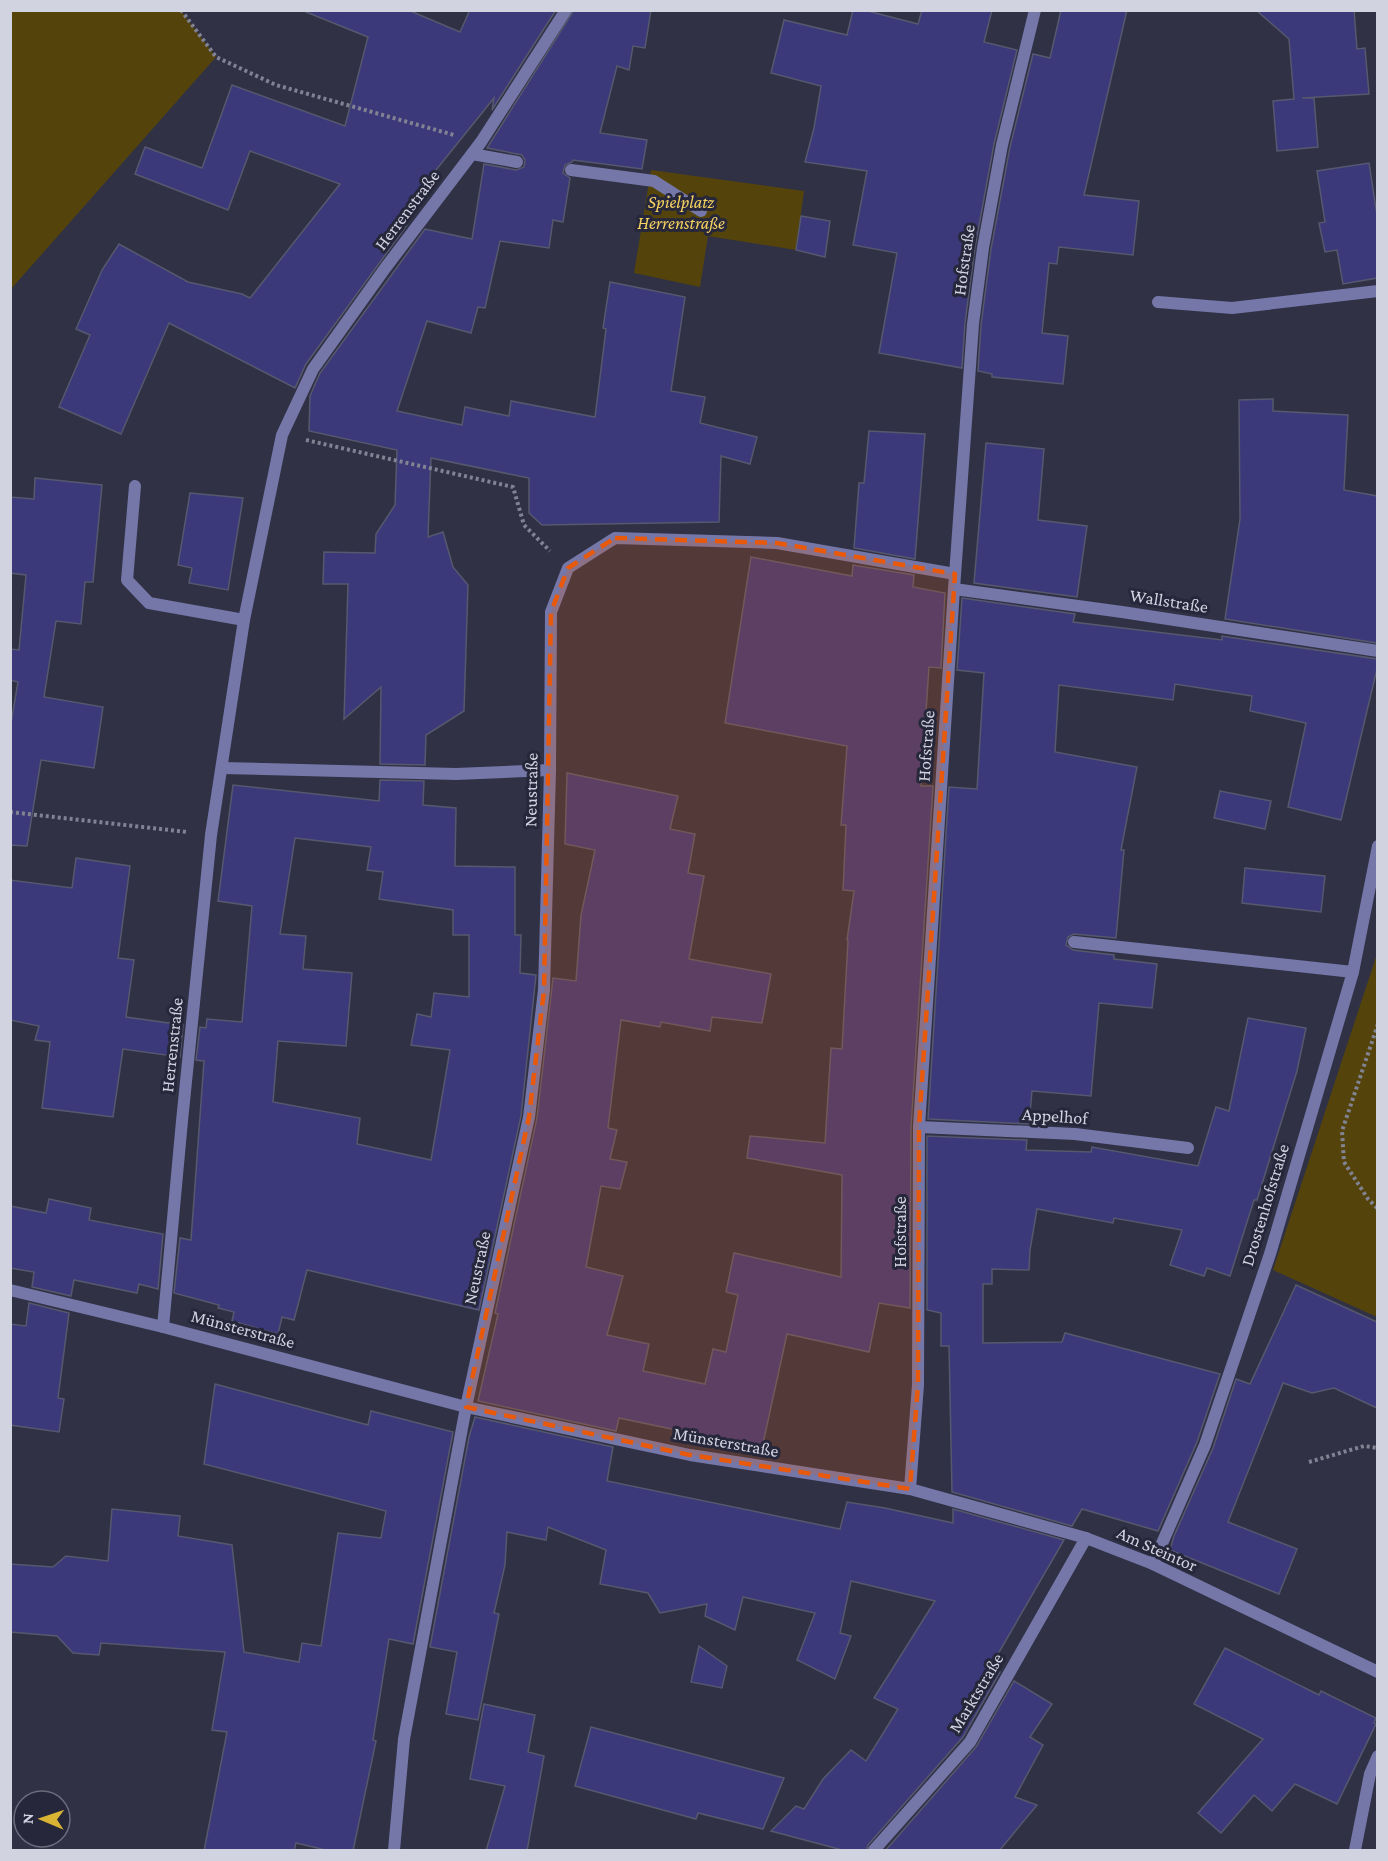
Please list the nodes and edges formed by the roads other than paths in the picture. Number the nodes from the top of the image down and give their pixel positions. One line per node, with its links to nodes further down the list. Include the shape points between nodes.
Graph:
1 (566, 10): 3 (street, Herrenstraße)
2 (1035, 10): 10 (street, Hofstraße, via 1002,145 983,248 973,324)
3 (472, 154): 4 (street); 12 (street, Herrenstraße, via 313,369 282,435)
4 (517, 162)
5 (571, 170): 6 (street, via 654,181)
6 (701, 211)
7 (1377, 291): 8 (street, via 1232,308)
8 (1158, 302)
9 (135, 486): 12 (street, via 127,580 149,603)
10 (955, 574): 11 (street, Hofstraße); 15 (street, Neustraße, via 777,543 615,538 568,568 551,612)
11 (954, 589): 13 (street, Wallstraße); 19 (street, Hofstraße)
12 (244, 620): 14 (street, Herrenstraße)
13 (1377, 651)
14 (222, 768): 15 (street, via 456,774); 22 (street, Herrenstraße)
15 (550, 770): 23 (street, Neustraße, via 544,990 529,1118)
16 (1377, 846): 18 (street, Drostenhofstraße)
17 (1074, 942): 18 (street)
18 (1353, 972): 26 (street, Drostenhofstraße, via 1270,1254 1205,1444)
19 (919, 1127): 20 (street, Appelhof, via 1075,1134); 24 (street, Hofstraße, via 918,1385)
20 (1188, 1148)
21 (10, 1290): 22 (street, Münsterstraße)
22 (163, 1327): 23 (street, Münsterstraße)
23 (466, 1407): 24 (street, Münsterstraße, via 690,1455); 29 (street, via 404,1739)
24 (910, 1489): 25 (street, Am Steintor)
25 (1086, 1538): 26 (street, Am Steintor); 30 (street, Marktstraße, via 970,1742)
26 (1153, 1564): 27 (street, Am Steintor)
27 (1377, 1672)
28 (1377, 1756): 31 (street)
29 (393, 1851)
30 (874, 1851)
31 (1355, 1851)

